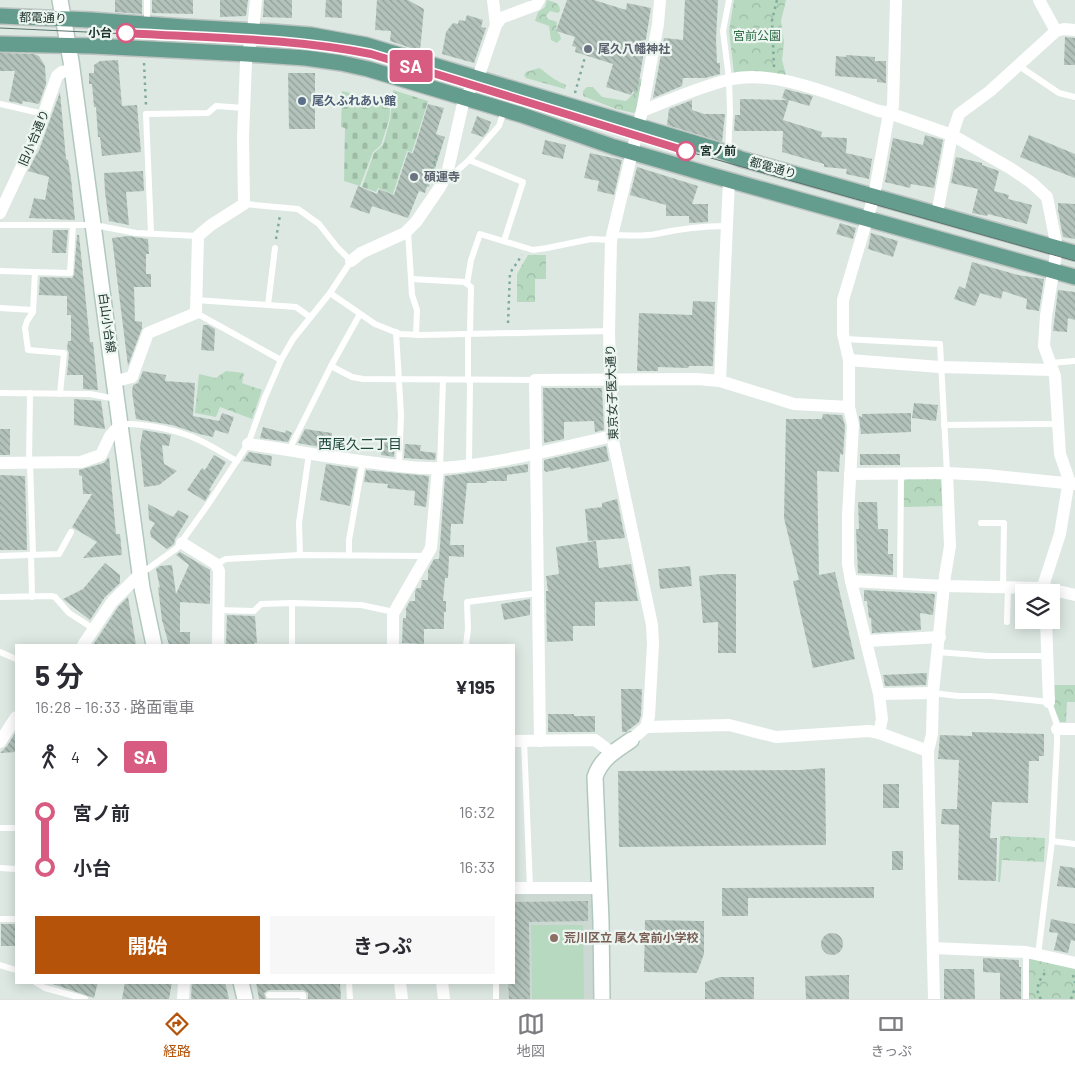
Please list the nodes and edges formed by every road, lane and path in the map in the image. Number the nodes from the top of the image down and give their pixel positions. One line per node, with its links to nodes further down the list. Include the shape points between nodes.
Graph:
1 (60, 0): 12 (main road, 白山小台線)
2 (147, 0): 13 (lane)
3 (256, 0): 16 (street)
4 (493, 0): 14 (street)
5 (539, 0): 14 (street, via 536,5 501,18)
6 (660, 0): 34 (street, 東京女子医大通り)
7 (729, 0): 27 (lane, via 722,30)
8 (777, 0): 26 (path, via 772,20)
9 (896, 0): 35 (street, via 894,106)
10 (1039, 0): 17 (street)
11 (0, 16): 12 (main road, 都電通り)
12 (64, 19): 13 (main road, 都電通り); 19 (main road, 白山小台線)
13 (147, 23): 16 (main road, 都電通り)
14 (496, 25): 25 (street)
15 (1074, 28): 17 (street)
16 (253, 31): 21 (street); 25 (main road, 都電通り, via 311,35 366,45)
17 (1056, 31): 23 (street)
18 (0, 44): 19 (main road, 都電通り)
19 (70, 47): 20 (main road, 都電通り); 24 (main road, 白山小台線)
20 (143, 49): 21 (main road, 都電通り); 37 (path)
21 (247, 54): 30 (main road, 都電通り, via 341,63); 32 (street)
22 (585, 57): 28 (path)
23 (1019, 66): 29 (lane, via 1059,93); 39 (street, via 959,114)
24 (73, 70): 36 (street, 旧小台通り, via 57,76); 55 (main road, 白山小台線)
25 (478, 78): 30 (street); 38 (main road, 都電通り)
26 (774, 78): 27 (street); 35 (street)
27 (729, 79): 34 (street); 41 (lane)
28 (574, 97)
29 (1075, 97)
30 (464, 99): 33 (main road, 都電通り); 46 (street, via 447,174)
31 (0, 104): 36 (lane)
32 (244, 108): 37 (lane, via 216,106 208,113); 48 (street)
33 (504, 110): 40 (main road, 都電通り); 43 (lane, via 499,126)
34 (642, 111): 38 (street, 東京女子医大通り)
35 (889, 113): 39 (street); 47 (street)
36 (44, 114): 50 (street, 旧小台通り)
37 (146, 114): 58 (lane)
38 (638, 126): 40 (street, 東京女子医大通り); 41 (main road, 都電通り)
39 (952, 136): 51 (street); 64 (street, via 1010,168 1047,197)
40 (632, 152): 45 (main road, 都電通り); 60 (street, 東京女子医大通り)
41 (728, 154): 47 (main road, 都電通り)
42 (436, 156): 44 (path)
43 (469, 160): 46 (lane); 61 (lane, via 523,182)
44 (430, 177)
45 (729, 180): 52 (main road, 都電通り); 56 (street)
46 (440, 187): 57 (street)
47 (874, 196): 51 (main road, 都電通り); 52 (street)
48 (244, 204): 49 (lane); 59 (street)
49 (281, 208): 62 (path); 66 (lane, via 298,210 319,224)
50 (0, 213)
51 (937, 214): 64 (main road, 都電通り)
52 (868, 220): 68 (main road, 都電通り); 86 (street, via 843,300)
53 (0, 225): 54 (lane)
54 (72, 225): 55 (lane); 69 (lane, via 70,273)
55 (94, 225): 58 (lane); 98 (main road, 白山小台線)
56 (726, 226): 60 (lane, via 698,226); 99 (street)
57 (408, 231): 66 (street); 71 (lane)
58 (151, 233): 59 (lane)
59 (198, 236): 74 (street)
60 (611, 237): 63 (lane, via 534,250); 81 (street, 東京女子医大通り)
61 (504, 241): 63 (lane); 72 (lane, via 480,234)
62 (275, 248): 75 (lane)
63 (527, 248): 83 (path, via 510,273)
64 (1057, 248): 65 (main road, 都電通り); 68 (street)
65 (1075, 253)
66 (351, 261): 73 (lane)
67 (0, 271): 69 (lane)
68 (1053, 271): 70 (main road, 都電通り); 91 (street, via 1044,346)
69 (35, 272): 77 (lane)
70 (1075, 277)
71 (411, 279): 72 (lane); 85 (lane)
72 (467, 284): 84 (lane, via 471,287)
73 (330, 293): 79 (lane); 80 (lane)
74 (196, 300): 75 (lane); 78 (street)
75 (268, 305): 80 (lane, via 296,307)
76 (0, 308): 77 (lane)
77 (33, 310): 102 (lane, via 25,328 28,350 64,353)
78 (196, 313): 87 (lane); 98 (street, via 148,333 132,377)
79 (360, 314): 82 (lane); 90 (lane)
80 (310, 317): 87 (lane)
81 (610, 331): 83 (lane); 97 (street, 東京女子医大通り)
82 (396, 332): 85 (lane); 93 (lane)
83 (507, 333): 84 (lane)
84 (469, 334): 85 (lane); 95 (lane)
85 (416, 335)
86 (844, 339): 88 (street); 92 (lane, via 940,344)
87 (281, 360): 109 (lane)
88 (848, 360): 92 (street); 104 (street)
89 (1075, 361): 91 (lane)
90 (331, 366): 93 (lane, via 352,377); 110 (lane)
91 (1051, 366): 92 (street); 106 (street, via 1055,376)
92 (940, 367): 107 (lane)
93 (400, 380): 94 (lane); 118 (lane)
94 (443, 380): 95 (lane); 119 (lane)
95 (469, 380): 96 (lane); 117 (lane)
96 (535, 380): 97 (street); 111 (street)
97 (611, 380): 99 (street, via 697,379); 108 (street, 東京女子医大通り)
98 (116, 381): 103 (main road, 白山小台線)
99 (720, 382): 104 (street, via 794,404)
100 (0, 393): 101 (lane)
101 (30, 393): 102 (lane); 116 (lane)
102 (60, 394): 103 (lane, via 90,394)
103 (118, 399): 105 (main road, 白山小台線)
104 (849, 407): 121 (street, via 853,425)
105 (121, 424): 113 (lane, via 157,427 197,439); 116 (street, via 110,436 102,455 81,462); 133 (main road, 白山小台線)
106 (1058, 424): 107 (lane); 123 (street, via 1060,454)
107 (944, 425): 120 (lane)
108 (612, 436): 111 (street); 167 (street, 東京女子医大通り, via 652,625 653,653)
109 (248, 444): 110 (street); 113 (lane)
110 (289, 450): 112 (street)
111 (535, 453): 117 (street); 140 (street)
112 (309, 454): 114 (street); 128 (lane, via 299,523)
113 (236, 461): 126 (lane)
114 (363, 461): 118 (street); 129 (lane)
115 (0, 463): 116 (street)
116 (30, 463): 127 (lane)
117 (469, 464): 119 (street)
118 (399, 466): 119 (street)
119 (439, 468): 131 (street, via 430,548)
120 (947, 473): 122 (street); 123 (street); 137 (street, via 950,546)
121 (850, 474): 122 (street); 134 (street, via 848,564)
122 (900, 474): 135 (lane)
123 (1072, 484): 136 (street)
124 (981, 523): 138 (lane, via 1004,524)
125 (72, 532): 127 (lane, via 59,554)
126 (182, 543): 132 (street); 133 (lane)
127 (32, 554): 130 (lane); 144 (lane)
128 (300, 555): 129 (lane); 132 (lane, via 226,559)
129 (349, 555): 131 (lane)
130 (0, 556)
131 (426, 556): 147 (street)
132 (216, 564): 146 (street, via 219,571)
133 (140, 573): 149 (street, via 112,602); 154 (main road, 白山小台線)
134 (851, 581): 135 (street); 152 (street)
135 (900, 583): 137 (street)
136 (1044, 584)
137 (944, 586): 138 (street); 151 (street)
138 (1006, 587): 139 (street); 148 (lane)
139 (1015, 588)
140 (538, 593): 158 (lane, via 467,602); 173 (street)
141 (1060, 593): 142 (street)
142 (1075, 595)
143 (0, 597): 144 (lane)
144 (32, 597): 149 (lane, via 55,598 69,613)
145 (292, 603): 146 (lane, via 261,604 254,610); 147 (lane, via 361,605); 156 (lane)
146 (218, 610): 155 (street)
147 (394, 612): 157 (street)
148 (1007, 622)
149 (94, 629): 153 (street)
150 (1046, 629): 161 (street)
151 (940, 637): 152 (street); 160 (street)
152 (867, 642): 164 (street)
153 (84, 644)
154 (154, 644)
155 (218, 644)
156 (292, 644)
157 (393, 644)
158 (466, 644)
159 (0, 652): 162 (lane)
160 (938, 652): 161 (lane); 163 (street)
161 (1048, 656): 165 (street)
162 (15, 659)
163 (933, 693): 164 (street); 165 (lane); 175 (street, via 932,734)
164 (878, 694): 170 (street, via 882,719)
165 (1049, 702): 168 (lane)
166 (15, 719): 174 (street)
167 (646, 727): 170 (street, via 730,726 776,738); 171 (street)
168 (1057, 728): 169 (street); 179 (lane)
169 (1075, 729)
170 (879, 733): 175 (street)
171 (632, 740): 176 (main road)
172 (519, 741): 173 (street); 184 (lane)
173 (540, 741): 176 (street, via 595,740)
174 (0, 742)
175 (928, 751): 188 (street)
176 (612, 753): 185 (main road, via 598,766 594,777)
177 (0, 828): 178 (lane)
178 (15, 828)
179 (1052, 841): 180 (lane); 189 (lane)
180 (1075, 844)
181 (0, 868): 182 (lane)
182 (15, 869)
183 (515, 888): 184 (street)
184 (530, 888): 185 (street)
185 (599, 888): 210 (main road)
186 (0, 919): 187 (lane)
187 (15, 919)
188 (933, 948): 189 (street); 211 (street)
189 (1032, 953): 190 (street); 212 (lane); 213 (path, via 1046,972 1038,986)
190 (1075, 963)
191 (0, 965): 192 (lane)
192 (15, 970)
193 (39, 984): 202 (lane)
194 (184, 984): 203 (street)
195 (241, 984): 204 (main road)
196 (349, 984): 206 (lane)
197 (400, 984): 207 (street)
198 (442, 984): 208 (street)
199 (496, 984): 209 (lane)
200 (1075, 988): 214 (path)
201 (269, 995): 205 (lane, via 304,995)
202 (85, 999)
203 (183, 999)
204 (245, 999)
205 (304, 999)
206 (350, 999)
207 (402, 999)
208 (444, 999)
209 (496, 999)
210 (602, 999)
211 (934, 999)
212 (1026, 999)
213 (1041, 999)
214 (1072, 999)

